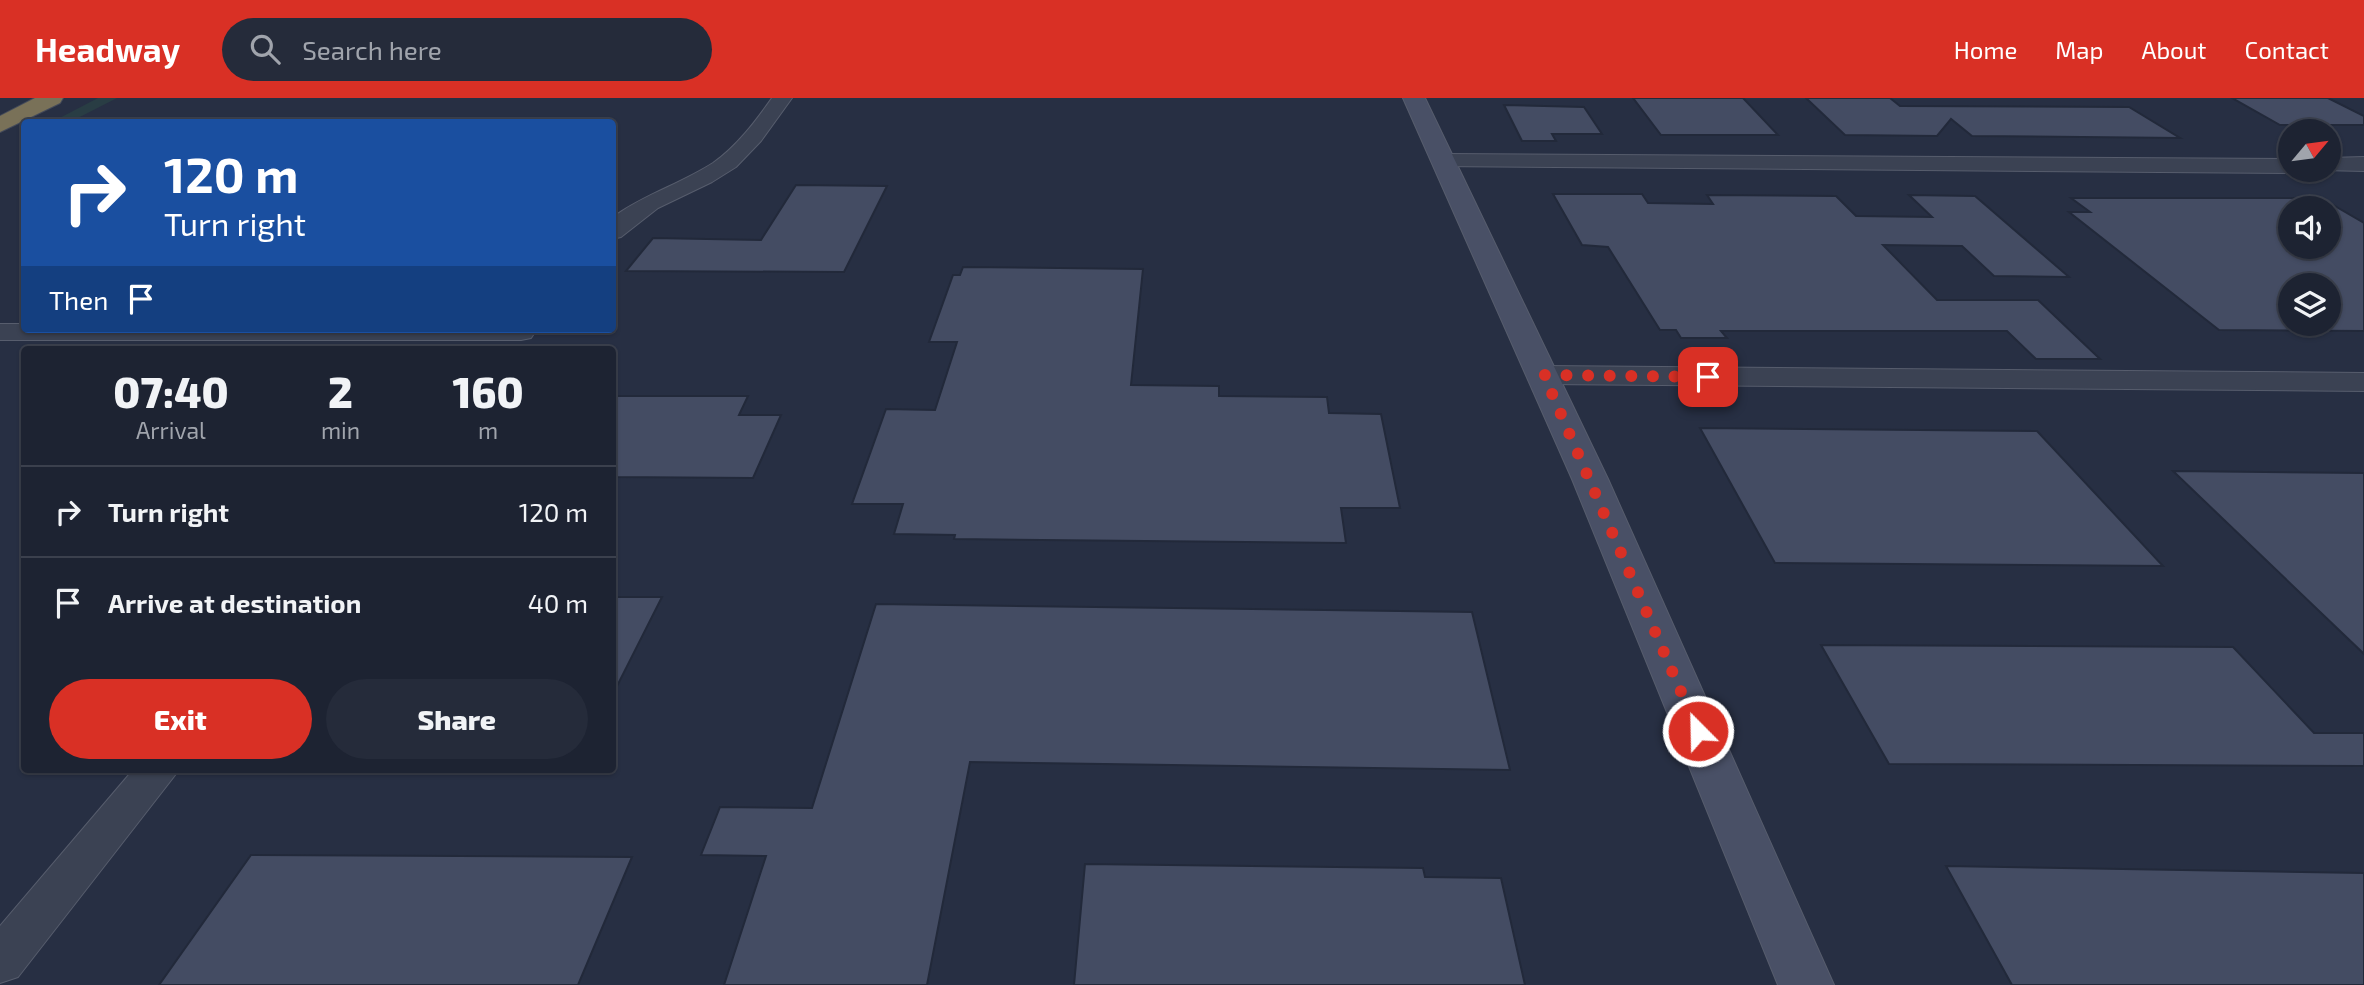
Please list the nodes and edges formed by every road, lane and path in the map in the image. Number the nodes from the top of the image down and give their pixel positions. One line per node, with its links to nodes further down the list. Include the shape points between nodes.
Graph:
1 (52, 98): 6 (highway)
2 (77, 98): 5 (highway)
3 (782, 98): 13 (street, via 747,147 717,170 628,215)
4 (1415, 98): 9 (street)
5 (37, 119)
6 (0, 125)
7 (21, 128): 8 (highway)
8 (0, 139)
9 (1445, 161): 12 (street); 18 (street)
10 (2364, 164): 11 (street)
11 (2342, 165)
12 (2278, 166)
13 (616, 228)
14 (0, 332): 15 (street)
15 (21, 332)
16 (103, 333): 17 (street)
17 (516, 337)
18 (1544, 375): 19 (street); 22 (street)
19 (2364, 382)
20 (156, 773): 21 (street)
21 (0, 962)
22 (1794, 976)

